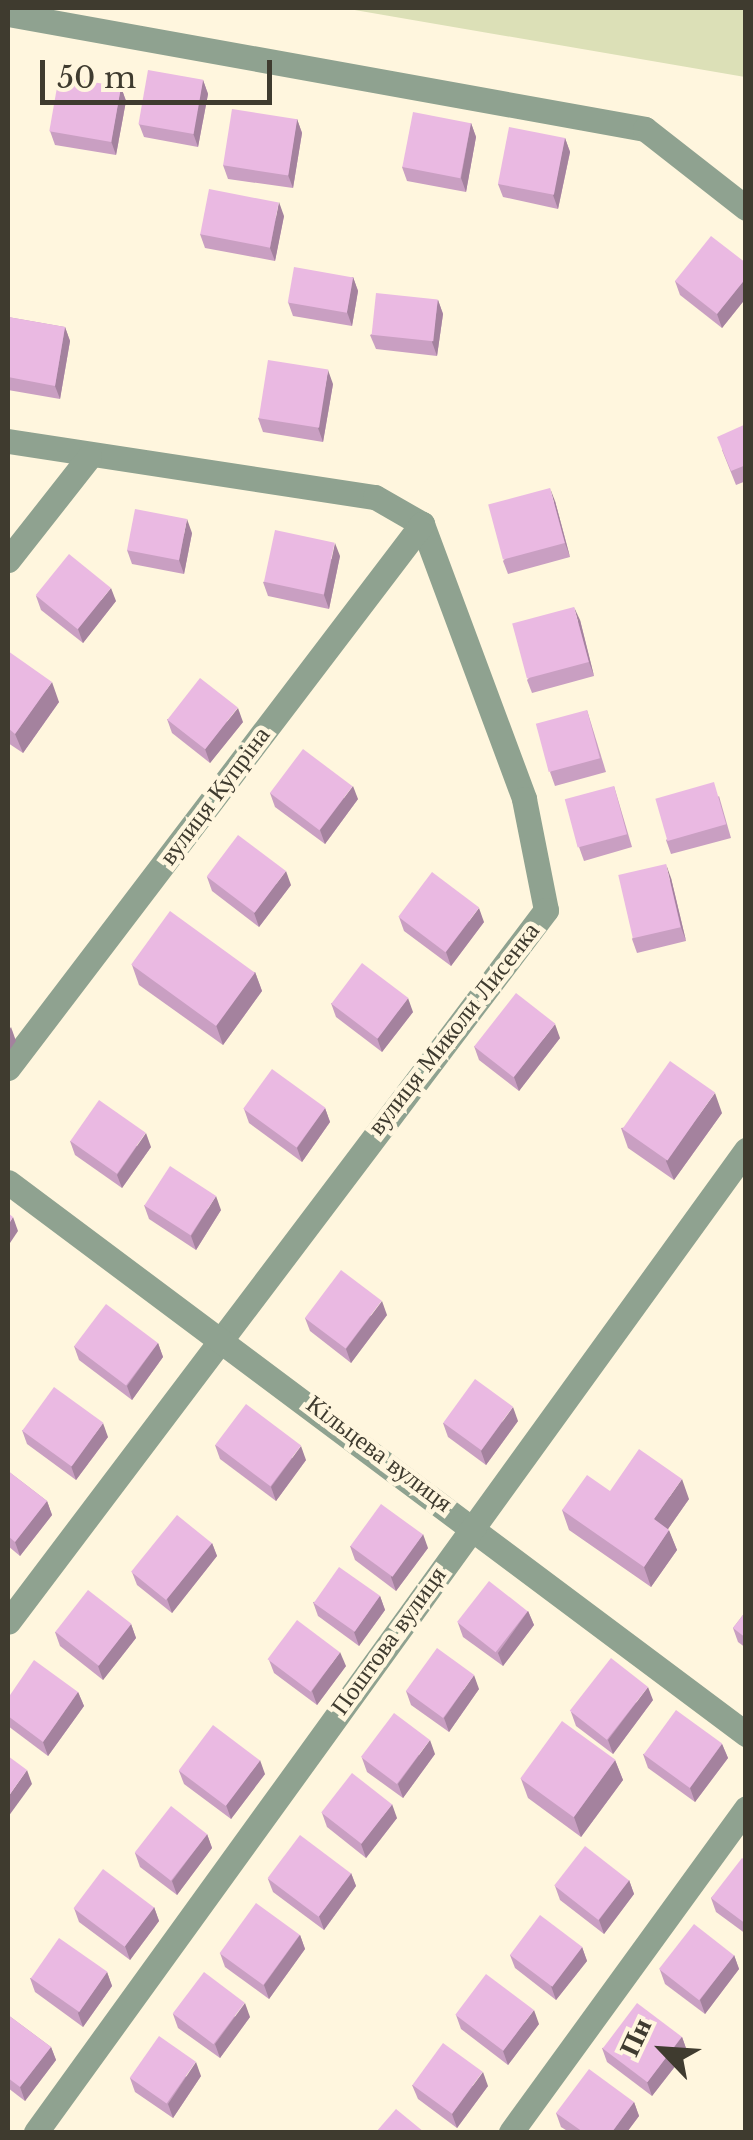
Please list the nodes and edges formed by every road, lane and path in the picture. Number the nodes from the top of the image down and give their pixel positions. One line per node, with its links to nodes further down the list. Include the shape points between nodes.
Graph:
1 (8, 14): 2 (street, via 645,129)
2 (746, 208)
3 (8, 440): 4 (street)
4 (88, 457): 5 (street, via 375,497); 6 (street)
5 (422, 524): 7 (street, вулиця Купріна); 10 (street, вулиця Миколи Лисенка, via 524,799 546,910)
6 (8, 560)
7 (8, 1068)
8 (746, 1150): 11 (street, Поштова вулиця)
9 (8, 1182): 10 (street, Кільцева вулиця)
10 (218, 1334): 11 (street, Кільцева вулиця); 12 (street, вулиця Миколи Лисенка)
11 (473, 1524): 13 (street, Кільцева вулиця); 15 (street, Поштова вулиця)
12 (8, 1622)
13 (746, 1734)
14 (746, 1808): 16 (street)
15 (36, 2132)
16 (511, 2132)

